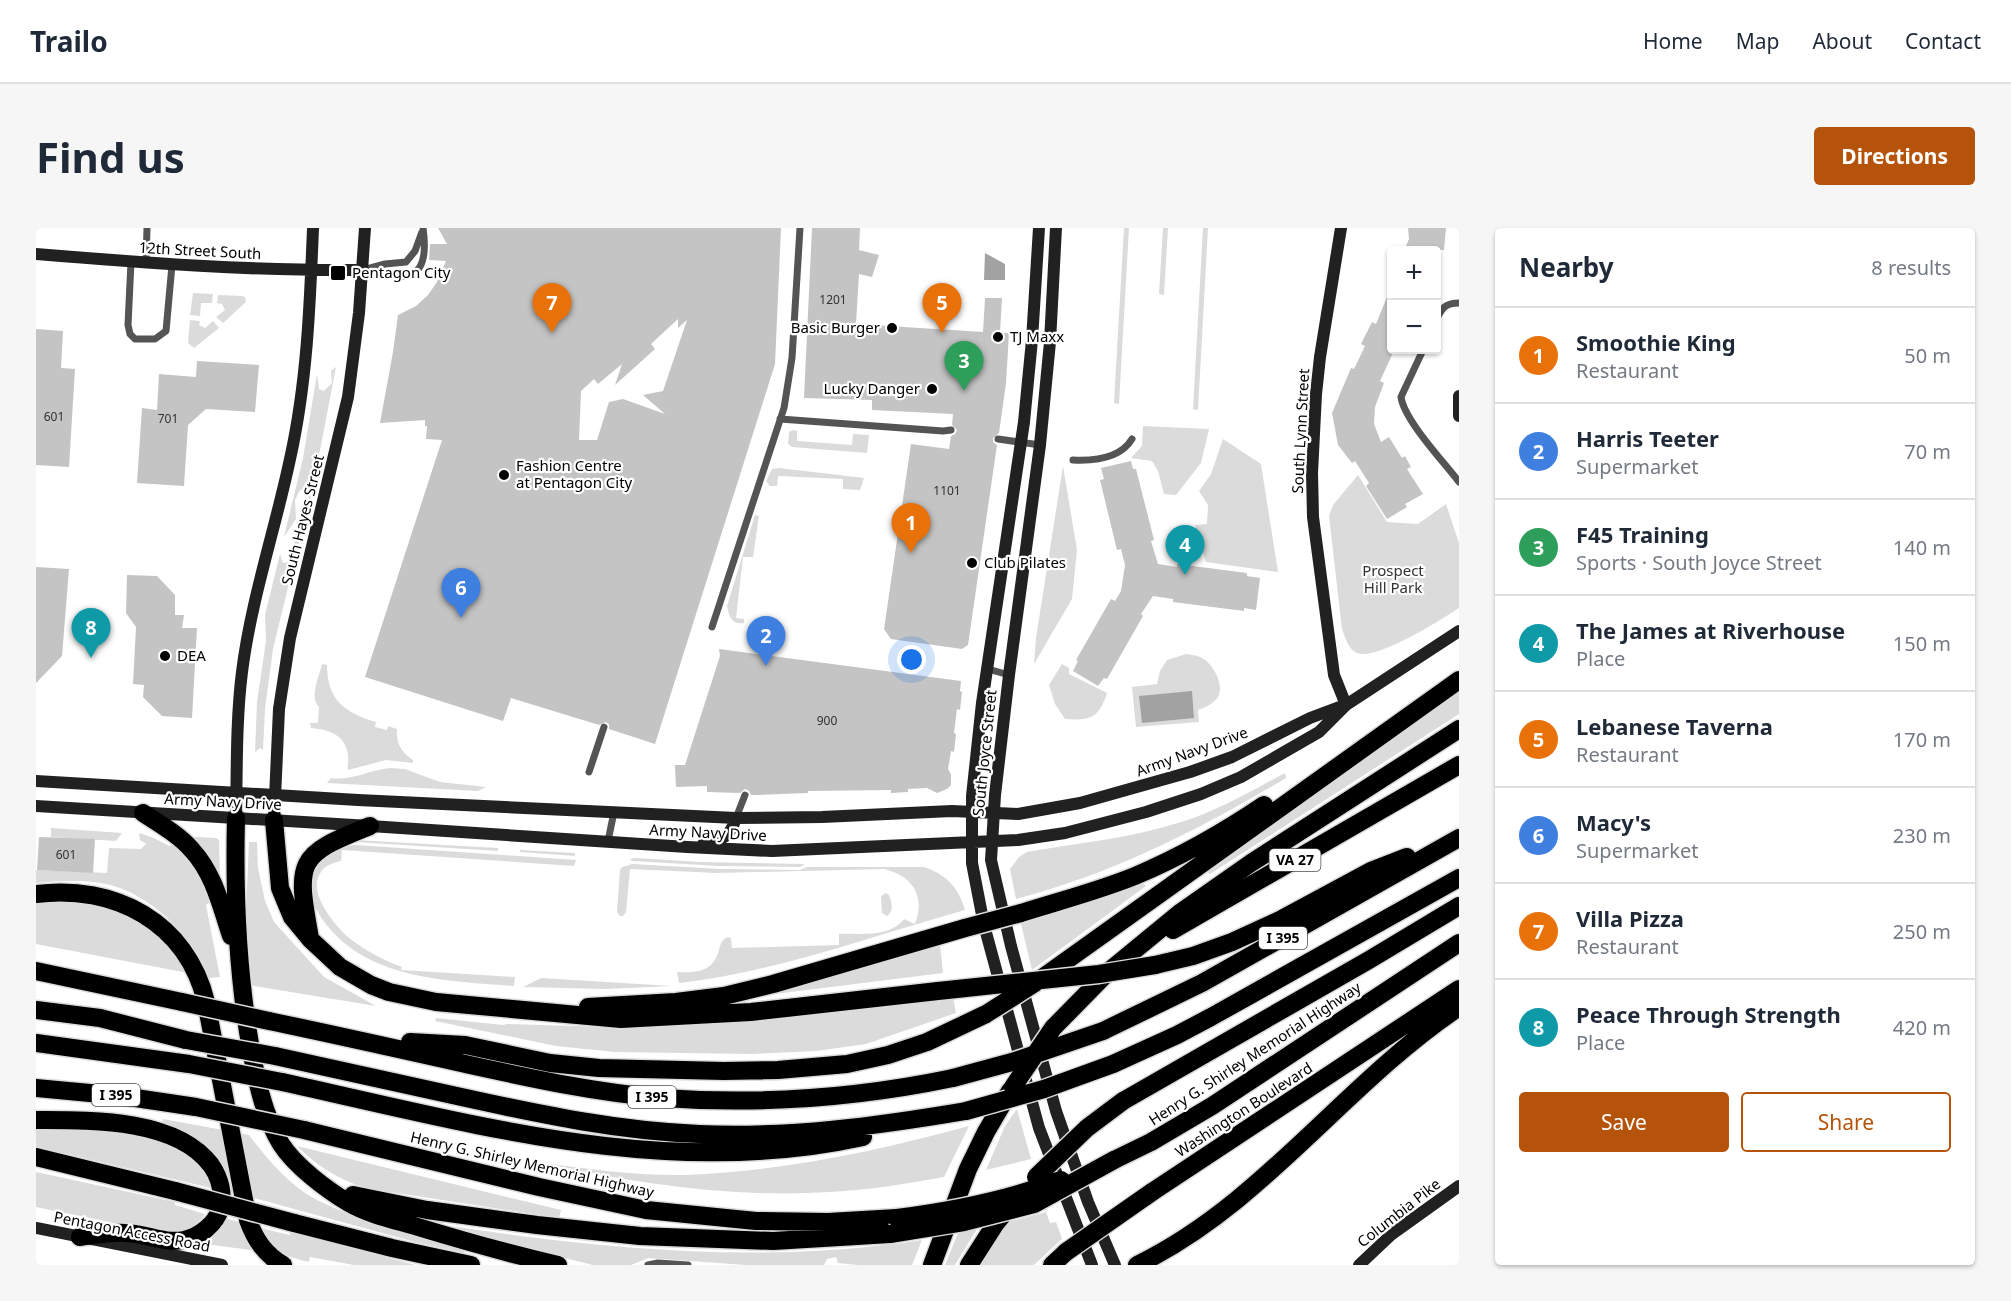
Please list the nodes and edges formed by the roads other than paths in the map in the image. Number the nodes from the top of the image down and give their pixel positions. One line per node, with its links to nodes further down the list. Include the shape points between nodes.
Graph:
1 (147, 228): 11 (lane)
2 (313, 228): 14 (main road, South Hayes Street)
3 (365, 228): 13 (main road, South Hayes Street)
4 (800, 228): 20 (lane, via 792,358)
5 (1039, 228): 24 (main road, South Joyce Street)
6 (1056, 228): 25 (main road, South Joyce Street)
7 (1341, 228): 33 (main road, South Lynn Street, via 1320,357 1312,473 1313,517 1334,675)
8 (423, 229): 13 (lane, via 406,262); 13 (lane, via 425,252 416,272 391,278)
9 (36, 254): 10 (main road, 12th Street South)
10 (130, 262): 11 (main road, 12th Street South); 12 (lane, via 128,325 135,339 155,339 166,331)
11 (146, 263): 12 (main road, 12th Street South)
12 (172, 265): 14 (main road, 12th Street South)
13 (363, 270): 14 (main road, 12th Street South); 41 (main road, South Hayes Street, via 346,405 290,638 279,709)
14 (312, 271): 40 (main road, South Hayes Street, via 305,366 291,458 242,672)
15 (1459, 303): 16 (lane, via 1448,303)
16 (1441, 310)
17 (1421, 354): 27 (lane, via 1401,397 1402,405)
18 (1459, 396): 19 (main road)
19 (1459, 416)
20 (780, 419): 21 (lane); 28 (lane)
21 (951, 430)
22 (998, 439): 24 (lane)
23 (1132, 439): 26 (lane, via 1126,449 1112,456)
24 (1021, 443): 25 (lane); 30 (main road, South Joyce Street)
25 (1040, 445): 31 (main road, South Joyce Street)
26 (1072, 460)
27 (1459, 482)
28 (712, 627)
29 (1459, 631): 33 (main road, Army Navy Drive)
30 (988, 669): 31 (lane); 46 (main road, South Joyce Street)
31 (1009, 675): 47 (main road, South Joyce Street)
32 (1459, 680): 36 (highway)
33 (1346, 705): 47 (main road, Army Navy Drive, via 1190,772 1080,803 1018,814); 54 (main road, Army Navy Drive, via 1298,746 1201,794 1087,828)
34 (604, 727): 38 (lane)
35 (1459, 729): 62 (highway, via 1220,885)
36 (1377, 739): 68 (highway, bridge, via 1312,772 1235,824 1111,885 724,996); 70 (highway, bridge, via 1035,983 986,1014 937,1038 888,1055 848,1064 713,1071 588,1067 465,1045)
37 (1459, 765): 62 (highway, VA 27)
38 (589, 772)
39 (36, 781): 40 (main road, Army Navy Drive)
40 (237, 792): 41 (main road, Army Navy Drive); 48 (main road, South Hayes Street)
41 (275, 795): 44 (main road, Army Navy Drive); 50 (main road, South Hayes Street)
42 (745, 795): 49 (lane)
43 (36, 806): 45 (main road, Army Navy Drive)
44 (614, 812): 49 (main road, Army Navy Drive); 53 (lane)
45 (143, 813): 48 (main road, Army Navy Drive); 63 (highway, via 187,845 205,867)
46 (971, 813): 47 (main road, Army Navy Drive); 49 (main road, Army Navy Drive); 55 (main road, South Joyce Street)
47 (994, 813): 54 (main road, South Joyce Street)
48 (236, 818): 50 (main road, Army Navy Drive); 63 (highway)
49 (736, 818): 56 (main road, via 732,830 722,839)
50 (274, 820): 51 (main road, Army Navy Drive); 60 (highway, via 280,888 292,917)
51 (370, 826): 53 (main road, Army Navy Drive); 60 (highway, via 325,844 309,860 302,876 302,890)
52 (1459, 838): 68 (highway, bridge, via 1371,871 1232,942 1155,965 681,1017 621,1019); 70 (highway, I 395, bridge, via 1202,983 1102,1031 953,1078 801,1100 670,1098 555,1083)
53 (608, 841): 56 (main road, Army Navy Drive)
54 (991, 841): 55 (main road, Army Navy Drive); 94 (main road, South Joyce Street, via 995,882 1056,1111)
55 (971, 842): 56 (main road, Army Navy Drive, via 772,851); 93 (main road, South Joyce Street, via 984,925 1039,1128)
56 (687, 847)
57 (1459, 878): 76 (highway, bridge, via 1176,1035 1044,1089)
58 (36, 894): 85 (highway, via 78,892 124,904 159,926 188,957 206,1002 248,1220 258,1243)
59 (1459, 906): 91 (highway, bridge, via 1123,1101 1087,1128 1036,1177 996,1223)
60 (311, 940): 68 (highway, via 340,967 389,992 435,1002)
61 (1459, 943): 81 (highway, Henry G. Shirley Memorial Highway / I 395, bridge, via 1228,1096 1151,1142 1053,1184)
62 (1130, 954): 90 (highway, VA 27, bridge, via 1053,1028 1012,1087 968,1169)
63 (238, 957): 79 (highway, via 254,1062 272,1126 290,1155)
64 (36, 971): 70 (highway, I 395, bridge)
65 (1459, 989): 92 (highway, Washington Boulevard, bridge, via 1152,1192)
66 (1459, 1007): 95 (highway, via 1388,1061 1237,1201 1174,1245)
67 (36, 1010): 71 (highway, via 100,1018)
68 (530, 1010)
69 (36, 1022): 71 (highway)
70 (354, 1039)
71 (186, 1040): 76 (highway, bridge, via 549,1116 660,1131 734,1135 809,1132)
72 (36, 1043): 74 (highway)
73 (36, 1056): 74 (highway)
74 (189, 1064): 76 (highway, bridge, via 543,1138 681,1153 820,1146)
75 (36, 1088): 81 (highway, Henry G. Shirley Memorial Highway / I 395, bridge, via 196,1107 646,1210 756,1221)
76 (966, 1111)
77 (36, 1120): 83 (highway, via 114,1123 155,1131 200,1154 219,1178 222,1195 217,1216 195,1236 176,1241 126,1233)
78 (36, 1157): 86 (highway, bridge)
79 (321, 1182): 81 (highway, via 347,1194 402,1206 610,1233 739,1241 804,1240); 87 (highway, via 350,1203 374,1213)
80 (1459, 1186): 96 (main road, Columbia Pike, via 1392,1234)
81 (893, 1226)
82 (36, 1228): 83 (main road, Pentagon Access Road)
83 (80, 1237): 84 (main road, Pentagon Access Road)
84 (222, 1265)
85 (283, 1265)
86 (471, 1265)
87 (558, 1265)
88 (648, 1265): 89 (lane)
89 (688, 1265)
90 (932, 1265)
91 (969, 1265)
92 (1052, 1265)
93 (1092, 1265)
94 (1115, 1265)
95 (1137, 1265)
96 (1359, 1265)

